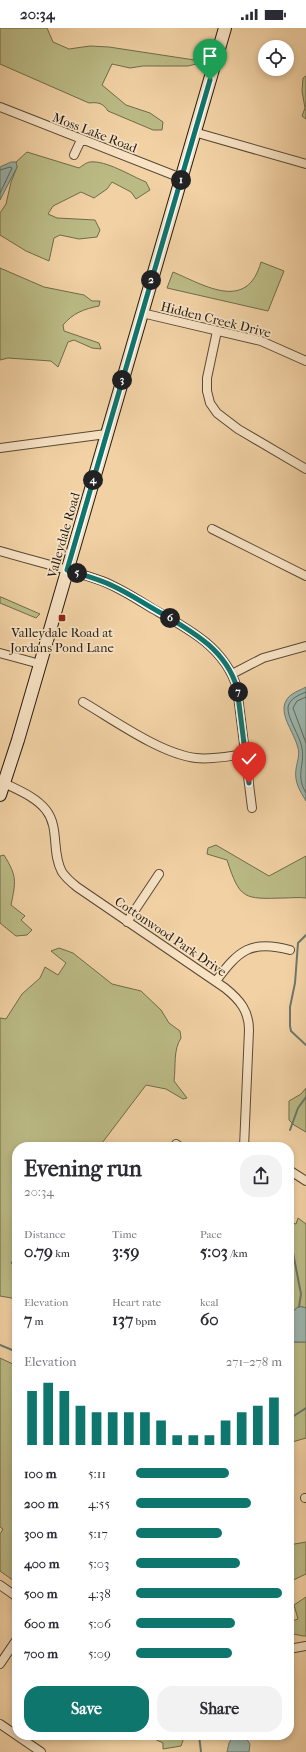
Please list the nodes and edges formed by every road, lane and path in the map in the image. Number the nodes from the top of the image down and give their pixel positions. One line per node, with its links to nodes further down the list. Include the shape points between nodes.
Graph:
1 (224, 28): 3 (street, Valleydale Road)
2 (0, 107): 4 (street, Moss Lake Road)
3 (194, 132): 6 (street); 7 (street, Valleydale Road)
4 (81, 140): 5 (street); 7 (street, Moss Lake Road)
5 (74, 155)
6 (306, 164)
7 (181, 178): 8 (street, Valleydale Road)
8 (142, 313): 9 (street, Hidden Creek Drive); 11 (street, Valleydale Road)
9 (217, 332): 10 (street, Hidden Creek Drive, via 261,341); 13 (street, via 207,378 210,403 217,413 238,428)
10 (306, 361)
11 (106, 434): 12 (street); 16 (street, Valleydale Road)
12 (0, 448)
13 (306, 468)
14 (212, 529): 17 (street)
15 (0, 552): 16 (street)
16 (67, 570): 20 (street, Valleydale Road); 21 (street, via 113,586 188,629 217,652)
17 (306, 576)
18 (306, 646): 21 (street, via 263,658)
19 (0, 653): 20 (street)
20 (40, 664): 24 (street, Valleydale Road)
21 (232, 674): 23 (street, via 239,700)
22 (83, 702): 23 (street, via 171,752 204,758)
23 (245, 754): 26 (street)
24 (4, 783): 25 (street, Valleydale Road); 28 (street, Cottonwood Park Drive, via 40,803 48,813 56,832 59,864 66,878)
25 (0, 795)
26 (252, 808)
27 (159, 874): 28 (street)
28 (127, 922): 30 (street, Cottonwood Park Drive)
29 (290, 950): 30 (street, via 274,946 245,950 228,963)
30 (216, 981): 31 (street, Cottonwood Park Drive, via 240,1001 249,1020)
31 (244, 1142)
32 (294, 1173): 33 (street)
33 (306, 1181)
34 (0, 1586): 35 (street)
35 (12, 1594)
36 (12, 1646): 39 (street)
37 (306, 1646): 38 (street)
38 (294, 1648)
39 (0, 1664)
40 (0, 1724): 41 (street)
41 (12, 1732)
42 (23, 1740): 43 (street)
43 (41, 1752)

